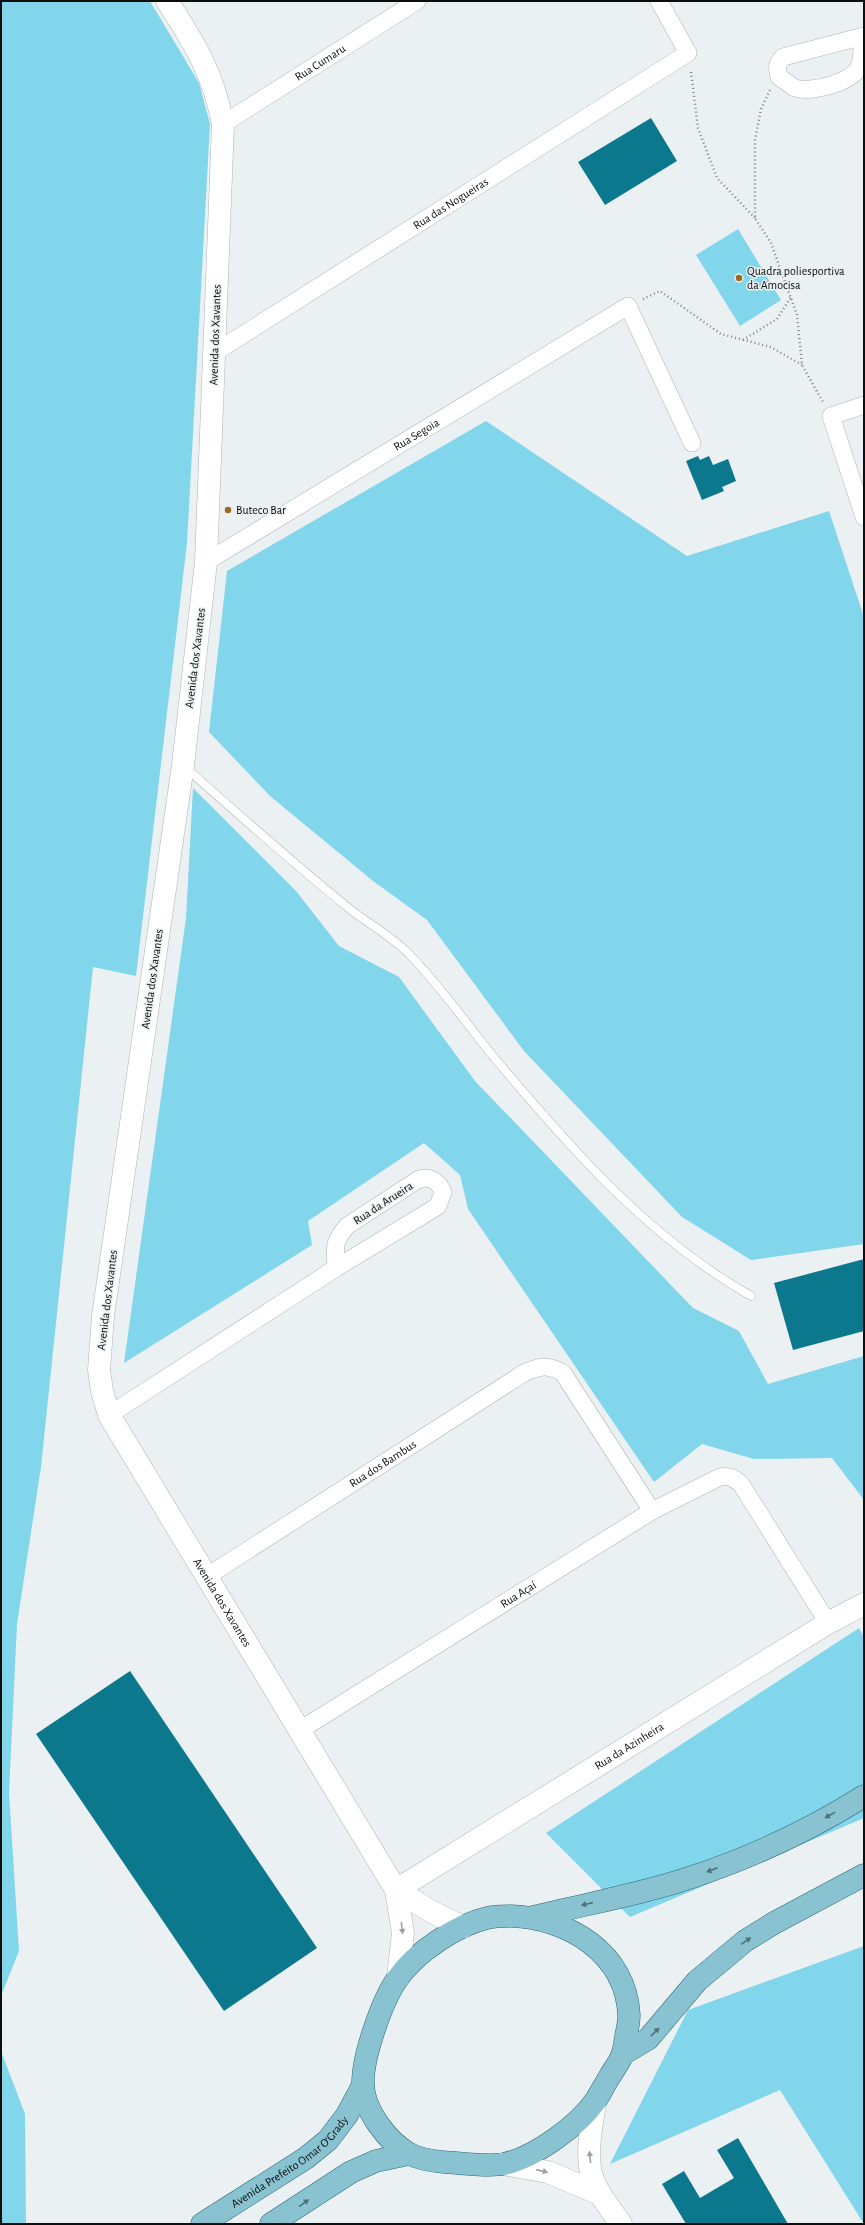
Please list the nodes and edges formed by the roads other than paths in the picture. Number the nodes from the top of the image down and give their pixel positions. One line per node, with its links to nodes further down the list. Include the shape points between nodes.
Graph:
1 (167, 1): 5 (main road, Avenida dos Xavantes, via 207,66)
2 (417, 1): 5 (street, Rua Cumaru)
3 (659, 1): 6 (street, Rua das Nogueiras, via 688,53)
4 (863, 37): 4 (street, via 863,55 858,69 849,79 813,90 795,88 779,77 777,67 783,57)
5 (223, 124): 6 (main road, Avenida dos Xavantes)
6 (214, 353): 10 (main road, Avenida dos Xavantes)
7 (864, 405): 9 (street, via 831,416)
8 (692, 443): 10 (street, Rua Segoia, via 628,306)
9 (864, 517)
10 (206, 562): 11 (main road, Avenida dos Xavantes)
11 (182, 765): 13 (lane, via 353,911 409,953 497,1060 601,1178 675,1246 723,1280); 14 (main road, Avenida dos Xavantes, via 103,1316 99,1370)
12 (336, 1268): 12 (street, Rua da Arueira, via 334,1246 338,1236 347,1226 419,1179 434,1179 443,1192 438,1206); 14 (street, Rua da Arueira)
13 (751, 1296)
14 (109, 1415): 16 (main road, Avenida dos Xavantes)
15 (652, 1511): 16 (street, Rua dos Bambus, via 563,1373 550,1366 540,1365); 18 (street, Rua Açaí, via 720,1477 734,1478 741,1484); 19 (street, Rua Açaí)
16 (206, 1577): 19 (main road, Avenida dos Xavantes)
17 (864, 1604): 18 (main road, Rua da Azinheira)
18 (828, 1624): 22 (main road, Rua da Azinheira)
19 (300, 1730): 22 (main road, Avenida dos Xavantes)
20 (864, 1796): 23 (main road, one-way to 23, via 798,1833 739,1860 689,1878)
21 (864, 1875): 26 (main road, one-way to 21, via 648,2038 696,1981 745,1941)
22 (396, 1890): 24 (main road, Avenida dos Xavantes); 25 (main road, Avenida dos Xavantes, one-way to 25, via 403,1933)
23 (533, 1916): 24 (main road, via 487,1918); 26 (main road, via 576,1934 598,1948 615,1966 623,1987 629,2016)
24 (463, 1927): 25 (main road, via 439,1940)
25 (398, 1978): 27 (main road, via 373,2032)
26 (623, 2054): 28 (main road)
27 (363, 2086): 29 (main road, via 372,2116 386,2135); 32 (main road, Avenida Prefeito Omar O'Grady, via 347,2115 328,2140 306,2158)
28 (595, 2102): 30 (main road, via 564,2132 538,2150); 31 (main road, one-way to 28, via 592,2174 589,2148)
29 (409, 2154): 30 (main road, via 435,2161); 33 (main road, one-way to 29, via 351,2172 376,2162)
30 (504, 2164): 31 (main road, one-way to 31, via 548,2172)
31 (600, 2194): 34 (main road)
32 (202, 2224)
33 (272, 2224)
34 (621, 2224)

